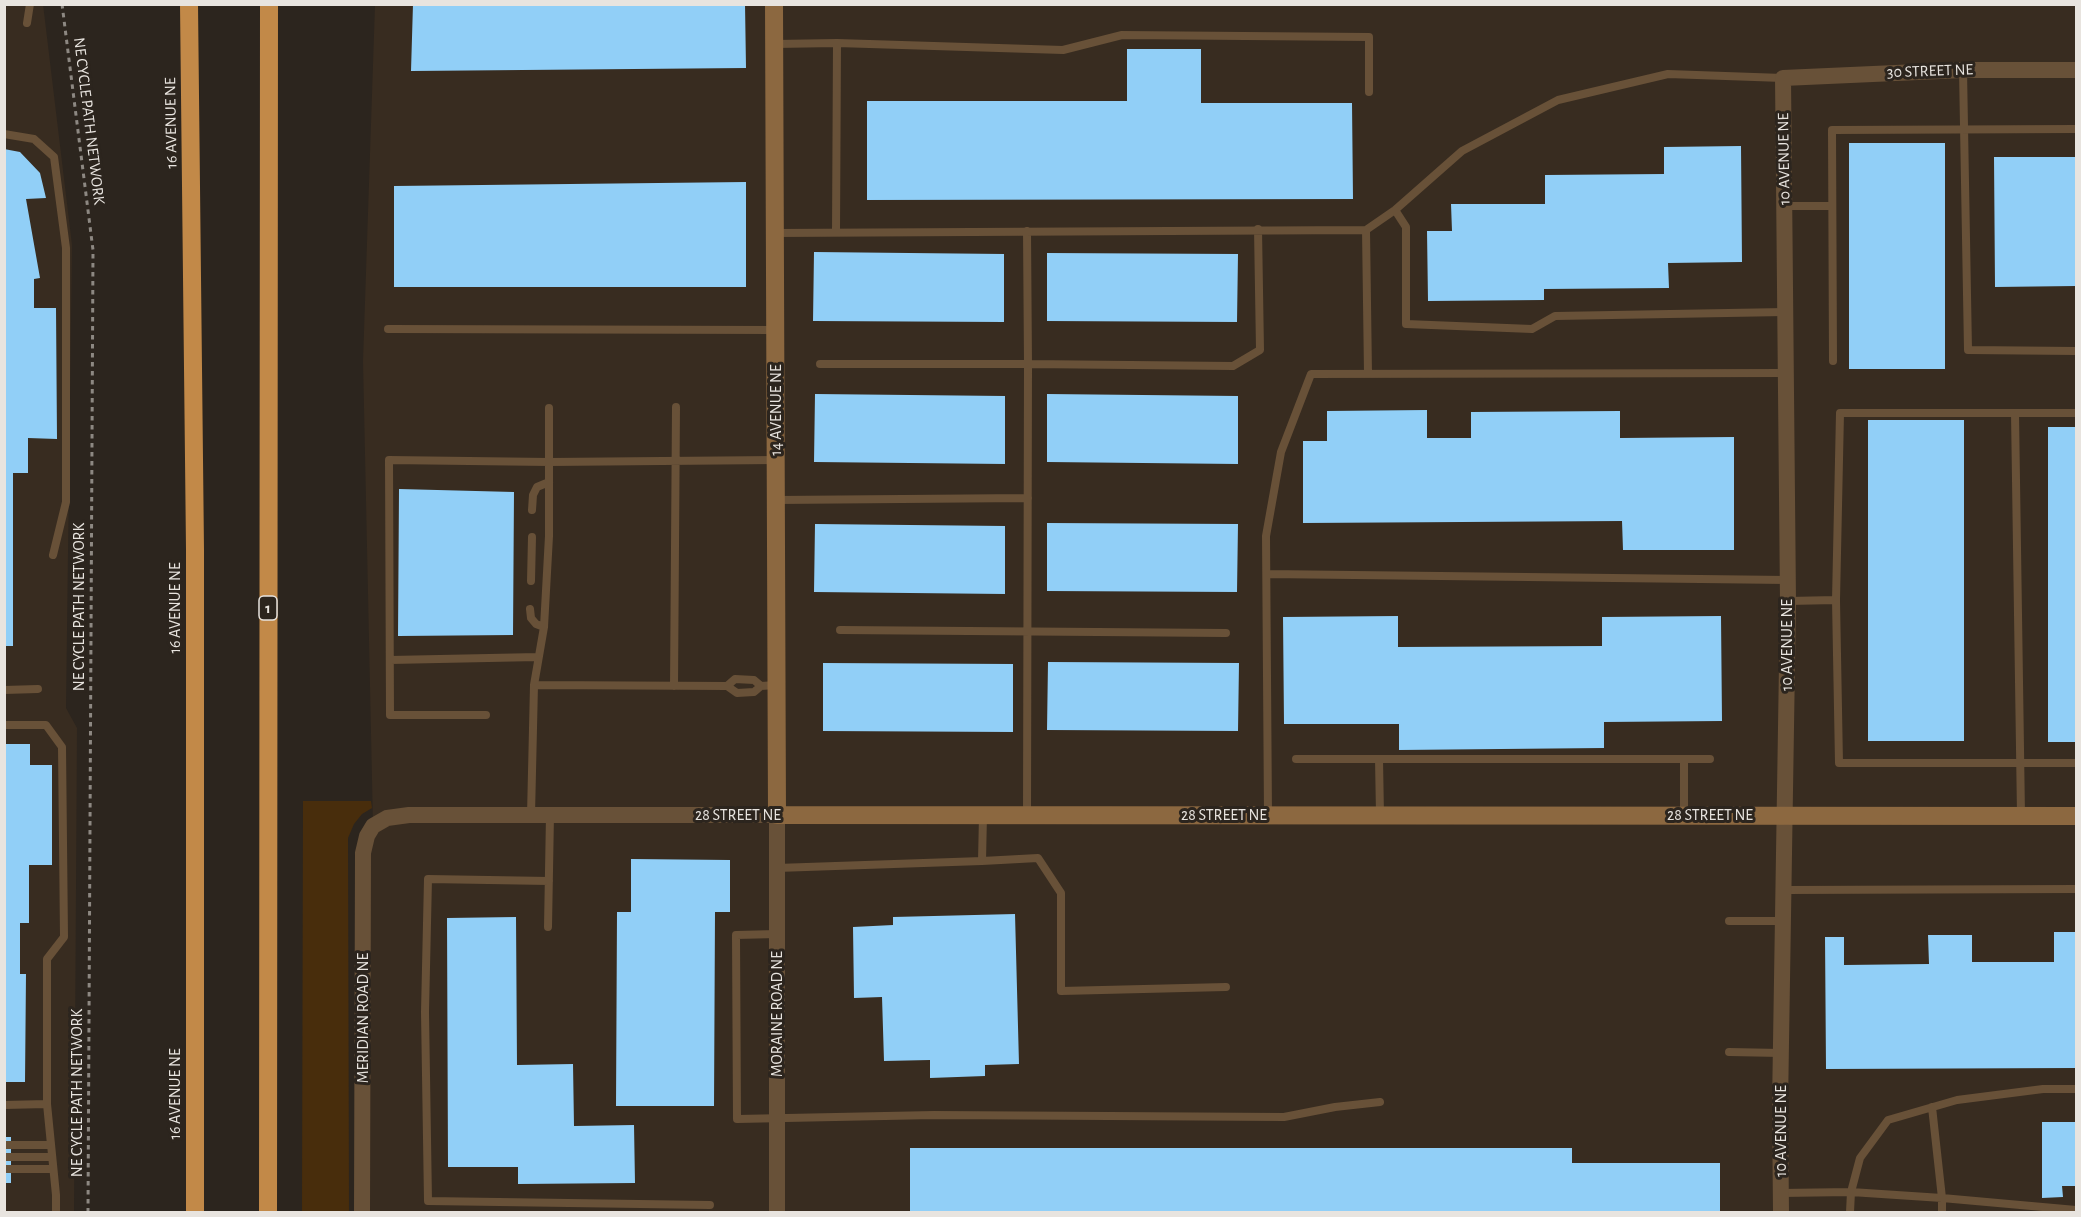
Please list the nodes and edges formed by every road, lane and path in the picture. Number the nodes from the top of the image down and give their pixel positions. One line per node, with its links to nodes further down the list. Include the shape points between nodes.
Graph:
1 (30, 4): 6 (lane)
2 (62, 4): 113 (path, NE CYCLE PATH NETWORK, via 93,250)
3 (189, 4): 114 (highway, 16 AVENUE NE, via 195,550)
4 (269, 4): 115 (highway, 1)
5 (774, 4): 8 (street, 14 AVENUE NE)
6 (27, 23)
7 (837, 43): 8 (lane); 12 (lane, via 1063,50 1122,34 1369,37); 22 (lane)
8 (775, 44): 23 (street, 14 AVENUE NE)
9 (2076, 69): 10 (street, 30 STREET NE)
10 (1963, 70): 11 (street, 30 STREET NE); 13 (lane)
11 (1783, 78): 16 (street, 10 AVENUE NE); 18 (lane, via 1668,74 1558,100 1462,151)
12 (1369, 92)
13 (1964, 129): 14 (lane); 17 (lane, via 1832,130); 27 (lane, via 1968,350)
14 (2076, 129)
15 (4, 134): 45 (lane, via 34,139 54,157 66,248 66,502)
16 (1784, 206): 17 (lane); 24 (street, 10 AVENUE NE)
17 (1832, 206): 28 (lane)
18 (1395, 210): 20 (lane); 24 (lane, via 1406,227 1406,324 1532,329 1555,316)
19 (1258, 229): 20 (lane); 21 (lane); 30 (lane, via 1260,350 1242,361 1233,366)
20 (1366, 230): 32 (lane)
21 (1027, 231): 22 (lane); 30 (lane)
22 (836, 232): 23 (lane)
23 (775, 233): 26 (street, 14 AVENUE NE)
24 (1785, 312): 31 (street, 10 AVENUE NE)
25 (388, 328): 26 (lane)
26 (776, 330): 38 (street, 14 AVENUE NE)
27 (2076, 351)
28 (1833, 361)
29 (820, 364): 30 (lane)
30 (1028, 364): 41 (lane)
31 (1786, 373): 32 (lane); 47 (street, 10 AVENUE NE)
32 (1368, 374): 46 (lane, via 1311,374 1281,452 1266,536)
33 (676, 407): 37 (lane)
34 (549, 408): 39 (lane)
35 (2015, 413): 36 (lane); 49 (lane, via 1840,413); 69 (lane)
36 (2076, 413)
37 (676, 460): 38 (lane); 39 (lane); 59 (lane)
38 (776, 460): 42 (street, 14 AVENUE NE)
39 (549, 462): 40 (lane); 57 (lane, via 389,460)
40 (549, 482): 43 (lane, via 537,487); 52 (lane)
41 (1028, 498): 42 (lane); 54 (lane)
42 (776, 501): 60 (street, 14 AVENUE NE)
43 (532, 510)
44 (532, 537): 48 (lane)
45 (53, 555)
46 (1267, 574): 47 (lane); 76 (lane)
47 (1787, 579): 50 (street, 10 AVENUE NE)
48 (531, 581)
49 (1836, 600): 50 (lane); 69 (lane, via 1839,763)
50 (1788, 601): 79 (street, 10 AVENUE NE)
51 (530, 609): 52 (lane, via 531,618)
52 (544, 627): 56 (lane)
53 (840, 630): 54 (lane)
54 (1028, 630): 55 (lane); 75 (lane)
55 (1226, 633)
56 (538, 657): 57 (lane); 58 (lane)
57 (390, 660): 63 (lane, via 390,715)
58 (534, 685): 59 (lane); 71 (lane)
59 (674, 686): 60 (lane, via 728,686 735,680 754,680)
60 (769, 686): 73 (street, 14 AVENUE NE)
61 (38, 689): 62 (lane)
62 (4, 690)
63 (486, 715)
64 (4, 726): 97 (lane, via 46,726 62,747 64,937 47,959)
65 (1296, 759): 66 (lane)
66 (1379, 759): 67 (lane); 77 (lane)
67 (1684, 759): 68 (lane); 78 (lane)
68 (1710, 759)
69 (2021, 763): 70 (lane); 80 (lane)
70 (2076, 763)
71 (531, 815): 72 (street, 28 STREET NE); 82 (street, 28 STREET NE, via 409,815 387,818)
72 (550, 815): 73 (street, 28 STREET NE); 85 (lane)
73 (777, 815): 74 (street, 28 STREET NE); 84 (street, MORAINE ROAD NE)
74 (983, 815): 75 (street, 28 STREET NE); 83 (lane)
75 (1028, 815): 76 (street, 28 STREET NE)
76 (1268, 815): 77 (street, 28 STREET NE)
77 (1380, 815): 78 (street, 28 STREET NE)
78 (1684, 815): 79 (street, 28 STREET NE)
79 (1785, 815): 80 (street, 28 STREET NE); 87 (street, 10 AVENUE NE)
80 (2021, 815): 81 (street, 28 STREET NE)
81 (2076, 816)
82 (373, 826): 116 (street, MERIDIAN ROAD NE, via 363,853)
83 (982, 861): 84 (lane); 92 (lane, via 1038,858 1061,893 1061,992)
84 (777, 868): 91 (street, MORAINE ROAD NE)
85 (549, 881): 90 (lane); 110 (lane, via 428,879 424,1012 428,1201)
86 (2076, 889): 87 (lane)
87 (1785, 890): 89 (street, 10 AVENUE NE)
88 (1729, 921): 89 (lane)
89 (1784, 921): 94 (street, 10 AVENUE NE)
90 (548, 927)
91 (777, 934): 100 (street, MORAINE ROAD NE); 100 (lane, via 736,935 736,958 737,1119)
92 (1226, 987)
93 (1729, 1052): 94 (lane)
94 (1781, 1053): 108 (street, 10 AVENUE NE)
95 (2076, 1089): 99 (lane, via 2043,1089)
96 (1380, 1102): 100 (lane, via 1284,1117 969,1115)
97 (47, 1104): 98 (lane); 101 (lane)
98 (4, 1105)
99 (1932, 1107): 107 (lane, via 1888,1120 1860,1158); 109 (lane)
100 (777, 1119): 117 (street, MORAINE ROAD NE)
101 (51, 1145): 102 (lane); 104 (lane)
102 (4, 1146)
103 (4, 1157): 104 (lane)
104 (52, 1157): 106 (lane)
105 (4, 1169): 106 (lane)
106 (53, 1169): 112 (lane)
107 (1851, 1192): 108 (lane); 109 (lane); 119 (lane)
108 (1781, 1194): 118 (street, 10 AVENUE NE)
109 (1942, 1198): 111 (lane); 120 (lane)
110 (710, 1205)
111 (2076, 1210)
112 (56, 1212)
113 (88, 1212)
114 (195, 1212)
115 (268, 1212)
116 (362, 1212)
117 (777, 1212)
118 (1782, 1212)
119 (1850, 1212)
120 (1942, 1212)

